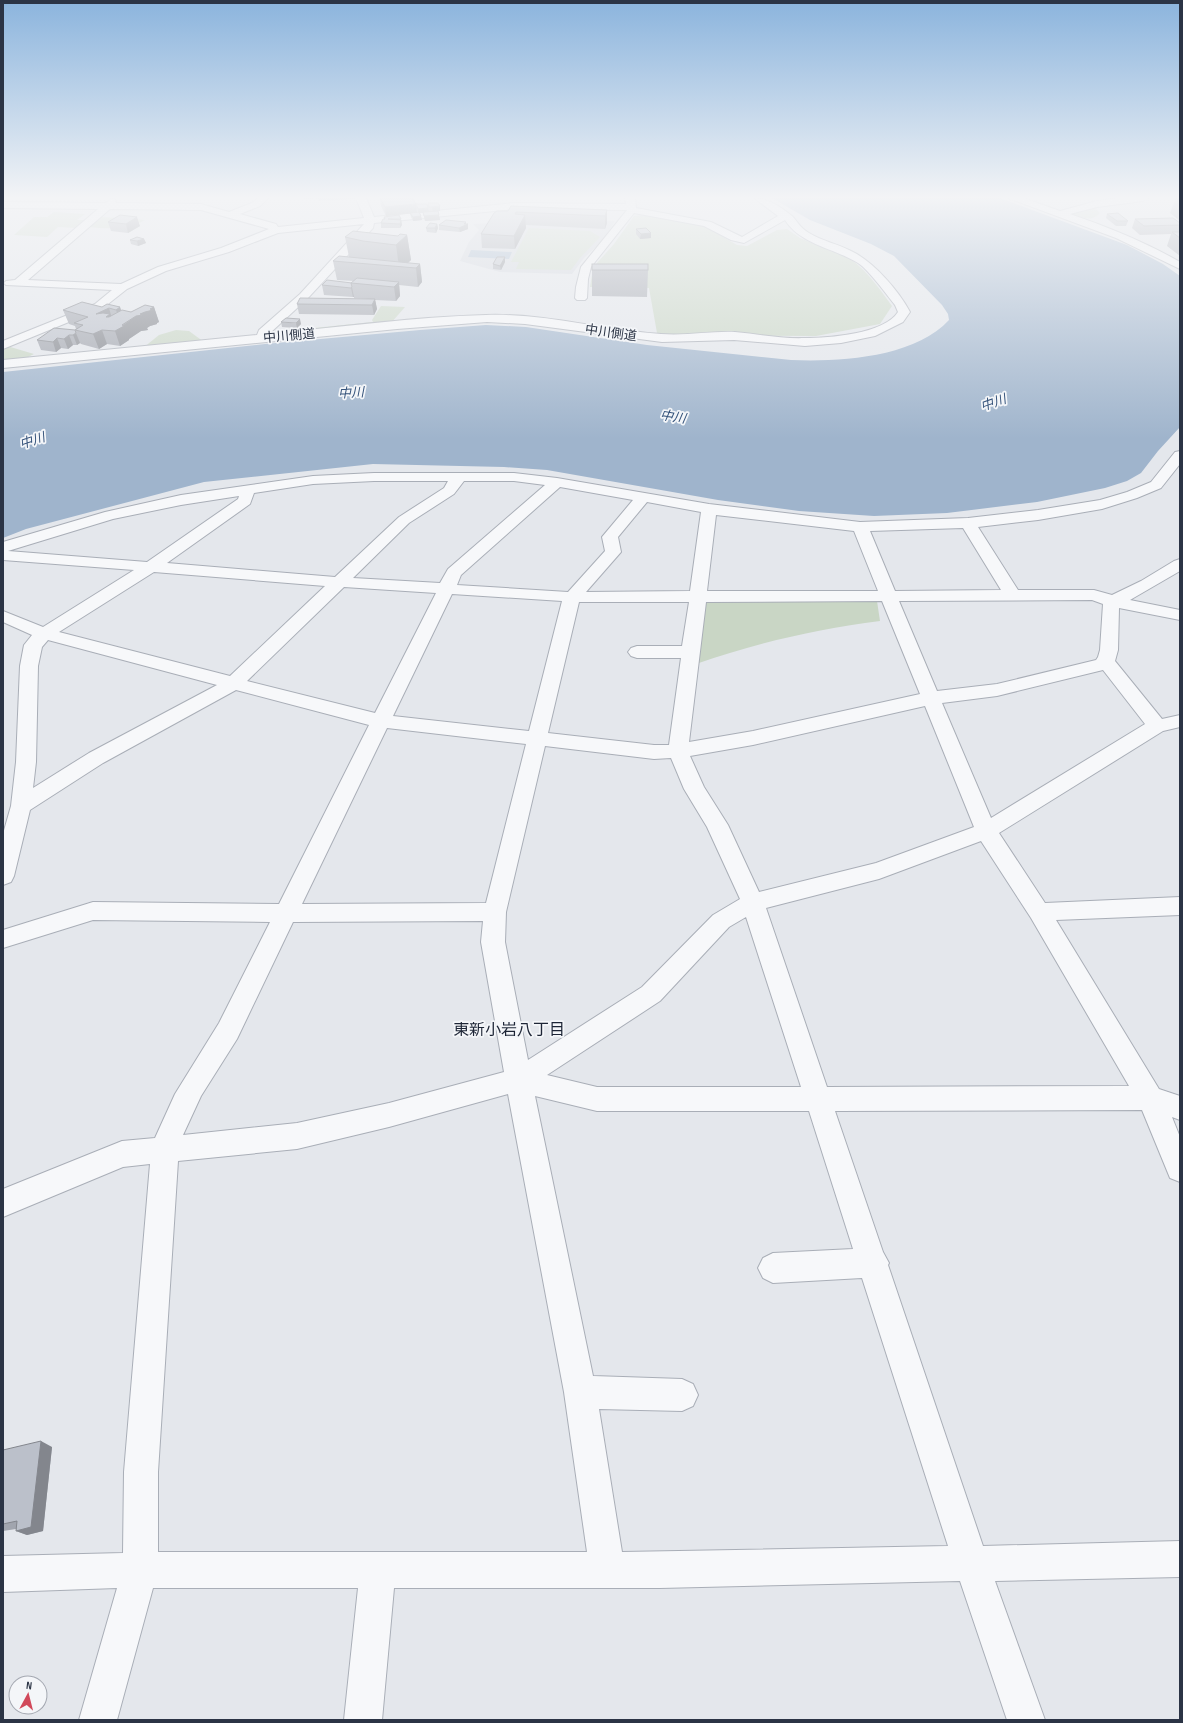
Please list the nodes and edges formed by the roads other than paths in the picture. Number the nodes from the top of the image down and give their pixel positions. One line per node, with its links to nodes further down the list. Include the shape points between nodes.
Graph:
1 (23, 278): 7 (street)
2 (142, 278): 8 (street)
3 (321, 278): 10 (street, via 263,333)
4 (581, 278): 9 (street)
5 (878, 278): 10 (street, 中川側道, via 900,304 903,316 891,325 871,333 841,339 806,342 734,336 662,338 502,318 428,322)
6 (3, 282): 7 (street)
7 (18, 283): 8 (street)
8 (123, 287): 11 (street, via 99,306)
9 (581, 298)
10 (263, 338): 12 (street, 中川側道)
11 (3, 345)
12 (3, 364)
13 (1180, 455): 17 (street)
14 (460, 476): 15 (street, via 514,477); 18 (street, via 381,476); 27 (street, via 449,491 404,520)
15 (557, 482): 19 (street); 28 (street, via 454,573)
16 (1176, 484): 17 (street)
17 (1156, 485): 21 (street, via 1102,504)
18 (248, 489): 23 (street, via 110,515); 26 (street, via 245,501)
19 (643, 497): 20 (street); 31 (street, via 610,537 613,552)
20 (709, 508): 22 (street); 32 (street)
21 (968, 523): 22 (street); 29 (street)
22 (860, 527): 30 (street)
23 (3, 547)
24 (3, 555): 26 (street)
25 (1180, 564): 33 (street, via 1161,578)
26 (149, 568): 27 (street); 36 (street)
27 (339, 582): 28 (street); 40 (street)
28 (445, 589): 31 (street); 42 (street)
29 (1012, 594): 30 (street); 33 (street, via 1094,595)
30 (887, 596): 32 (street); 41 (street)
31 (572, 597): 32 (street); 45 (street)
32 (697, 598): 38 (street)
33 (1112, 601): 34 (street); 39 (street)
34 (1180, 615)
35 (3, 616): 36 (street)
36 (44, 634): 40 (street); 47 (street, via 33,645 29,666 26,762)
37 (637, 652): 38 (street)
38 (690, 652): 46 (street)
39 (1106, 662): 41 (street, via 1087,670 997,690); 44 (street)
40 (234, 683): 42 (street); 47 (street, via 96,758)
41 (931, 698): 46 (street, via 753,738); 48 (street)
42 (380, 721): 45 (street); 54 (street)
43 (1180, 721): 44 (street)
44 (1157, 726): 48 (street)
45 (537, 740): 46 (street, via 654,752); 52 (street)
46 (678, 751): 50 (street, via 694,789 717,826)
47 (21, 806): 49 (street)
48 (986, 831): 50 (street, via 879,871); 53 (street)
49 (3, 876)
50 (753, 902): 56 (street, via 721,921 651,994); 58 (street)
51 (1180, 906): 53 (street)
52 (495, 912): 54 (street); 56 (street, via 493,942)
53 (1039, 912): 57 (street)
54 (284, 913): 55 (street, via 93,911); 60 (street, via 228,1031 183,1101 172,1124)
55 (3, 939)
56 (518, 1080): 58 (street, via 596,1099); 60 (street, via 389,1115 298,1136); 65 (street)
57 (1150, 1098): 58 (street); 59 (street); 61 (street)
58 (820, 1099): 63 (street)
59 (1180, 1108)
60 (165, 1148): 62 (street, via 122,1154); 70 (street, via 141,1472)
61 (1180, 1169)
62 (3, 1203)
63 (874, 1263): 64 (street); 68 (street)
64 (773, 1268)
65 (580, 1392): 66 (street); 69 (street)
66 (682, 1395)
67 (1180, 1559): 68 (street)
68 (972, 1564): 69 (street); 75 (street)
69 (608, 1569): 71 (street)
70 (140, 1570): 71 (street); 72 (street); 73 (street)
71 (378, 1570): 74 (street)
72 (3, 1574)
73 (98, 1720)
74 (363, 1720)
75 (1026, 1720)

